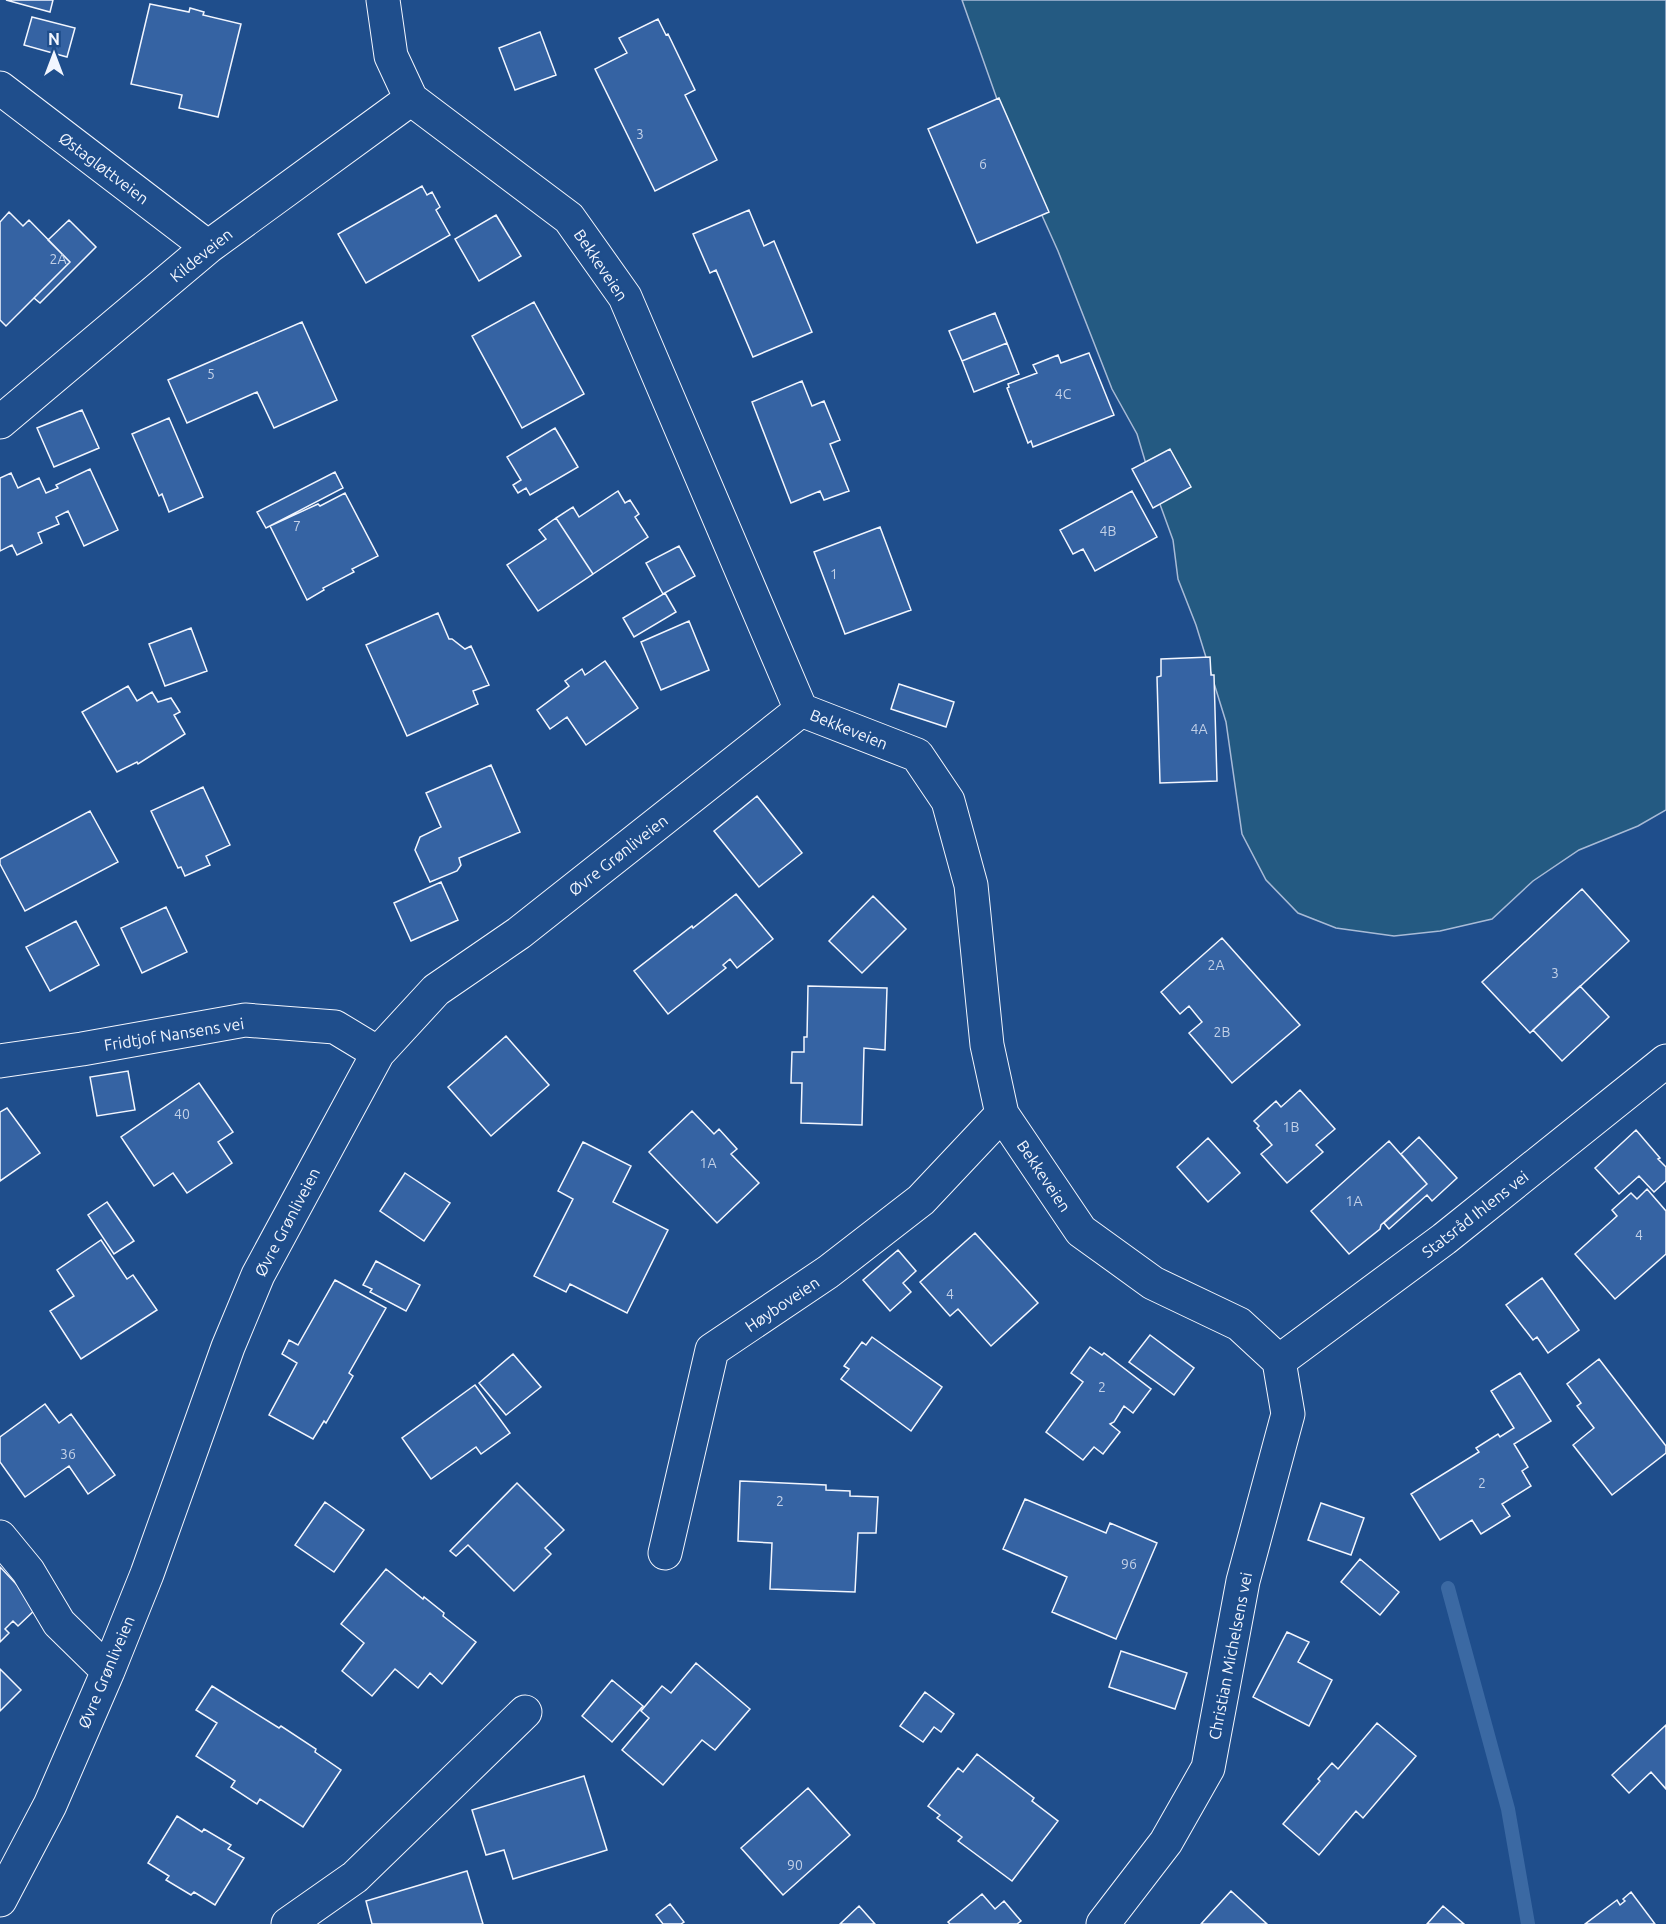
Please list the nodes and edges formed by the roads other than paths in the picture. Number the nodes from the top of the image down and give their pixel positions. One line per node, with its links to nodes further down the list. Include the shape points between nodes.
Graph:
1 (383, 0): 3 (street, Bekkeveien, via 391,56)
2 (0, 88): 4 (street, Østagløttveien)
3 (411, 99): 4 (street, Kildeveien); 6 (street, Bekkeveien, via 569,218 625,297)
4 (208, 247): 5 (street, Kildeveien)
5 (3, 414)
6 (801, 710): 7 (street, Øvre Grønliveien, via 519,933 436,990); 10 (street, Bekkeveien, via 917,755 948,801 971,885 987,1045)
7 (378, 1053): 8 (street, Fridtjof Nansens vei, via 335,1027 245,1020); 14 (street, Øvre Grønliveien, via 258,1275)
8 (0, 1061)
9 (1666, 1061): 11 (street, Statsråd Ihlens vei, via 1444,1239)
10 (1002, 1114): 11 (street, Bekkeveien, via 1081,1231 1153,1282 1239,1324); 13 (street, Høyboveien, via 921,1200 828,1272 712,1350)
11 (1279, 1360): 18 (street, Christian Michelsens vei, via 1288,1414 1243,1581 1208,1768 1166,1842)
12 (0, 1537): 14 (street, via 28,1571 59,1623)
13 (665, 1553)
14 (108, 1671): 16 (street, Øvre Grønliveien, via 50,1805)
15 (525, 1712): 17 (street, via 355,1877)
16 (0, 1900)
17 (288, 1924)
18 (1103, 1924)

